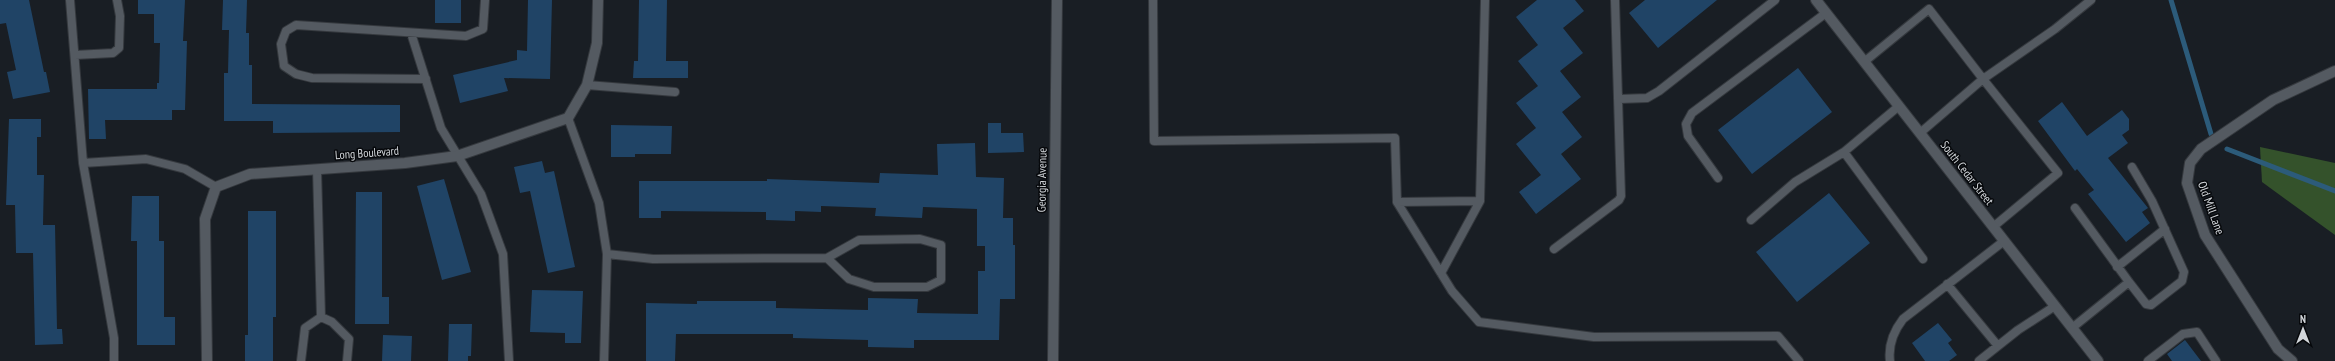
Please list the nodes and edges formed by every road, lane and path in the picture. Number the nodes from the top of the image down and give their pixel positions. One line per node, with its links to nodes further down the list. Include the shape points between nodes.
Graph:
1 (70, 0): 14 (lane)
2 (117, 0): 14 (lane, via 120,16 119,48 113,53)
3 (485, 0): 13 (lane, via 483,29 466,36)
4 (598, 0): 19 (street, via 598,43)
5 (1058, 0): 57 (street, Georgia Avenue)
6 (1152, 0): 33 (lane, via 1154,141 1394,138)
7 (1485, 0): 32 (lane)
8 (1615, 0): 21 (lane)
9 (1775, 0): 21 (lane, via 1659,91 1647,98)
10 (1816, 0): 12 (street, South Cedar Street)
11 (2091, 0): 18 (lane, via 2055,29)
12 (1826, 13): 15 (street, South Cedar Street); 30 (lane, via 1692,113 1686,124 1688,136)
13 (411, 33): 17 (lane); 17 (lane, via 296,25 286,31 281,44 284,66 296,74 312,78)
14 (75, 55): 27 (lane)
15 (1864, 62): 18 (lane, via 1929,9); 22 (street, South Cedar Street)
16 (2335, 71): 64 (street, Old Mill Lane, via 2273,100 2201,149 2190,163 2187,183 2205,235 2278,349)
17 (426, 79): 26 (lane, via 441,128)
18 (1983, 79): 24 (lane); 36 (lane, via 2058,172)
19 (587, 86): 20 (lane); 23 (street)
20 (675, 92)
21 (1619, 99): 39 (lane, via 1622,196)
22 (1899, 106): 24 (street, South Cedar Street); 25 (lane)
23 (568, 118): 26 (street, Long Boulevard); 40 (lane, via 599,203)
24 (1920, 133): 36 (street, South Cedar Street)
25 (1844, 152): 35 (lane, via 1795,182); 42 (lane)
26 (457, 156): 29 (street, Long Boulevard, via 405,163); 55 (lane, via 481,194 503,254)
27 (83, 163): 31 (lane, via 146,159 186,169); 51 (lane, via 114,338)
28 (2132, 167): 37 (lane)
29 (317, 169): 31 (street, Long Boulevard, via 250,174); 48 (lane)
30 (1718, 178)
31 (216, 187): 52 (street, via 205,219)
32 (1480, 201): 33 (lane); 44 (lane)
33 (1398, 202): 44 (lane)
34 (2075, 208): 43 (lane)
35 (1751, 220)
36 (1993, 227): 38 (street, South Cedar Street)
37 (2166, 229): 43 (lane); 45 (lane, via 2184,272 2182,281 2151,304 2146,304)
38 (2004, 241): 46 (lane); 47 (street, South Cedar Street)
39 (1554, 249)
40 (607, 254): 41 (lane, via 653,259); 56 (lane)
41 (827, 258): 41 (lane, via 859,240 920,239 941,245 941,280 927,287 874,287 849,279)
42 (1923, 259)
43 (2117, 267): 45 (lane)
44 (1441, 273): 58 (lane, via 1452,291 1479,322 1594,337 1778,336)
45 (2129, 282): 49 (lane)
46 (1947, 284): 50 (lane); 59 (lane, via 1903,319 1888,350)
47 (2055, 306): 49 (street, South Cedar Street); 50 (lane)
48 (320, 317): 53 (lane, via 305,328); 54 (lane, via 332,322 349,339)
49 (2072, 328): 61 (street, South Cedar Street)
50 (1998, 346): 60 (lane)
51 (114, 361)
52 (207, 361)
53 (301, 361)
54 (347, 361)
55 (509, 361)
56 (604, 361)
57 (1053, 361)
58 (1799, 361)
59 (1890, 361)
60 (1979, 361)
61 (2098, 361)
62 (2148, 361): 63 (lane, via 2183,334 2197,332)
63 (2216, 361)
64 (2292, 361)

